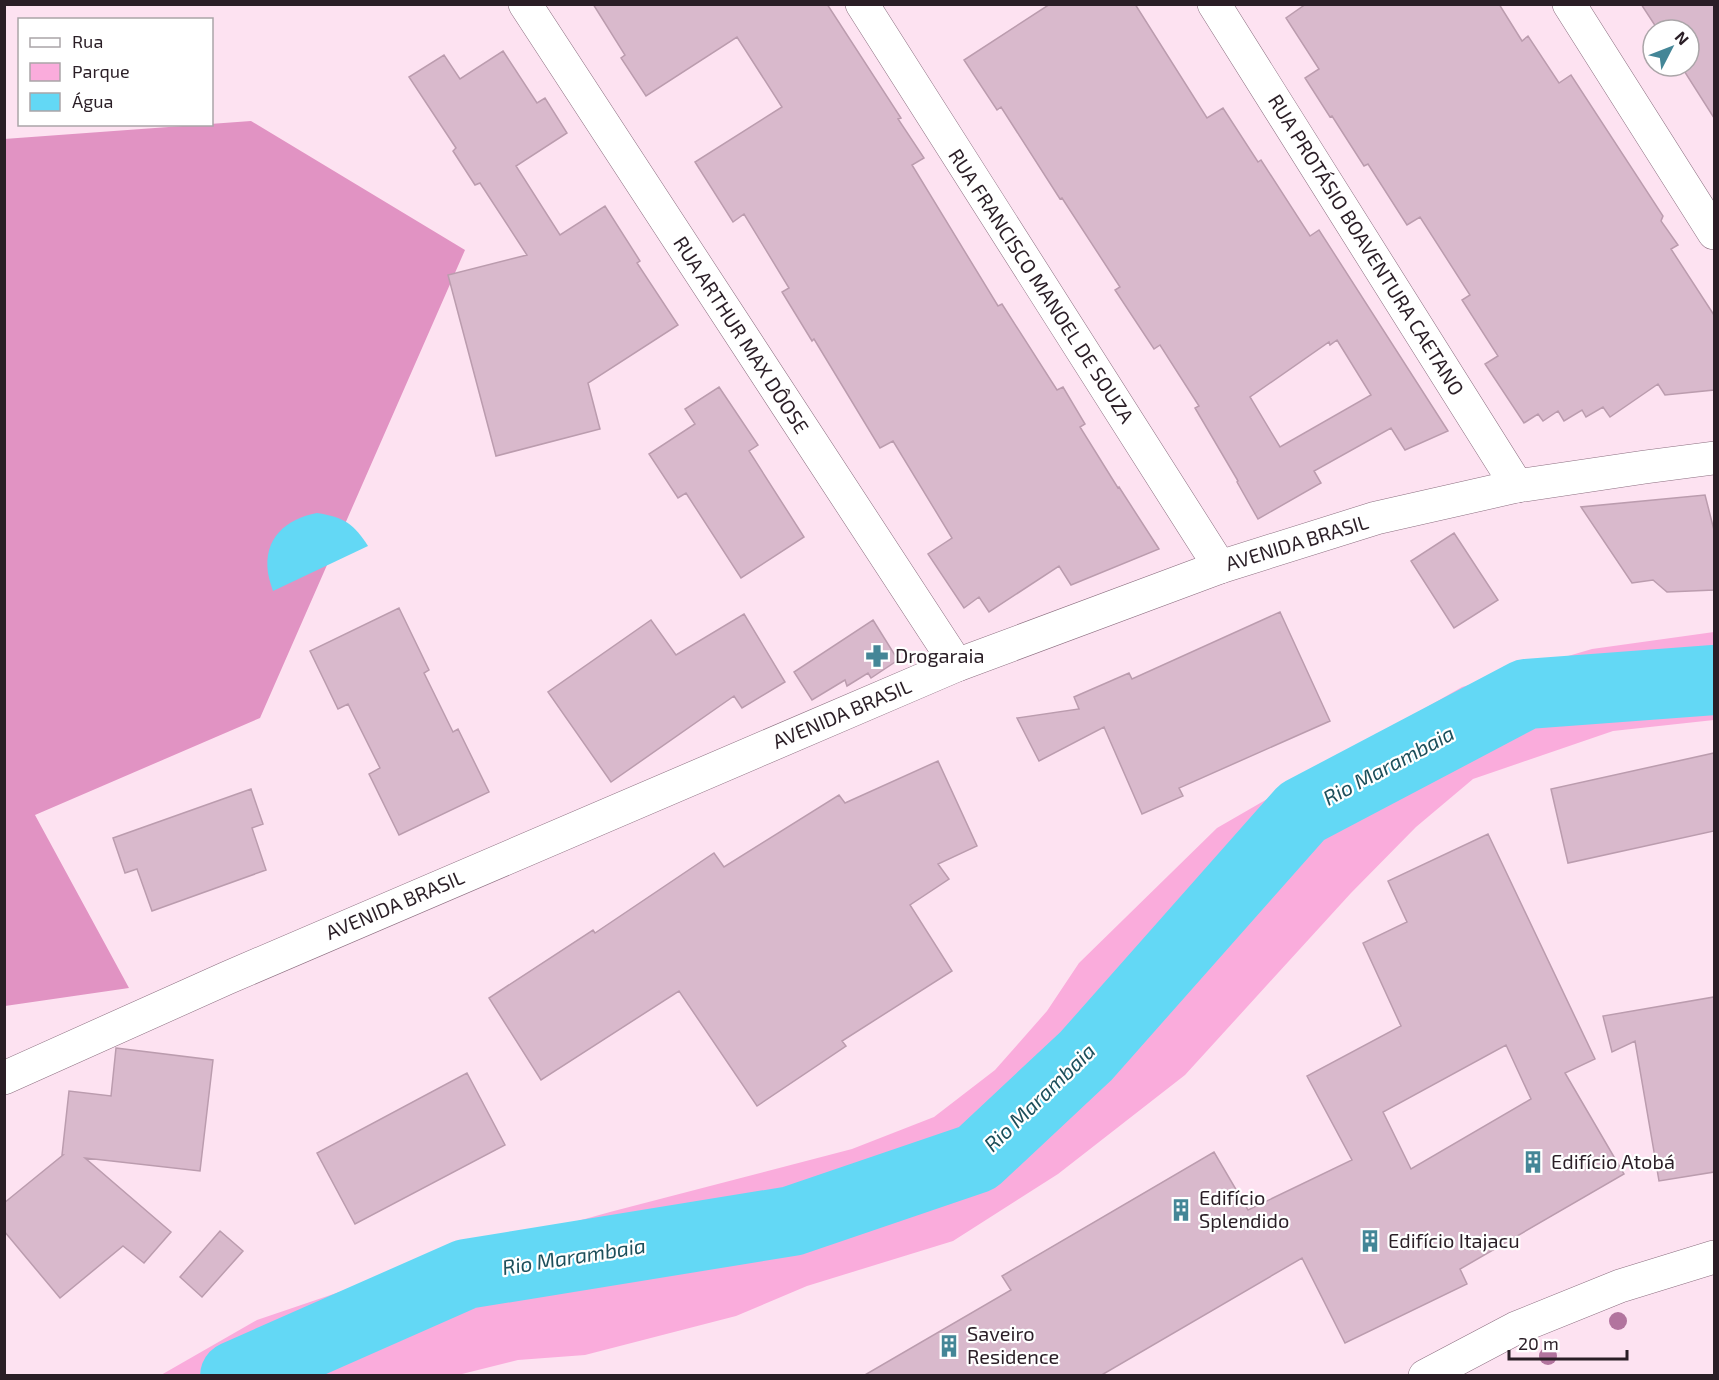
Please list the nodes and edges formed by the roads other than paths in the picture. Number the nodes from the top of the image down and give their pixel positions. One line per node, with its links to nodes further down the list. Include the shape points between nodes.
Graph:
1 (525, 4): 9 (street, RUA ARTHUR MAX DÔOSE)
2 (862, 4): 8 (street, RUA FRANCISCO MANOEL DE SOUZA)
3 (1214, 4): 7 (street, RUA PROTÁSIO BOAVENTURA CAETANO)
4 (1569, 4): 5 (street)
5 (1714, 233)
6 (1714, 458): 7 (street, AVENIDA BRASIL)
7 (1517, 486): 8 (street, AVENIDA BRASIL, via 1376,518)
8 (1220, 567): 9 (street, AVENIDA BRASIL)
9 (957, 665): 10 (street, AVENIDA BRASIL, via 227,978)
10 (4, 1078)
11 (1714, 1257): 12 (street, via 1620,1286 1516,1328)
12 (1425, 1376)

